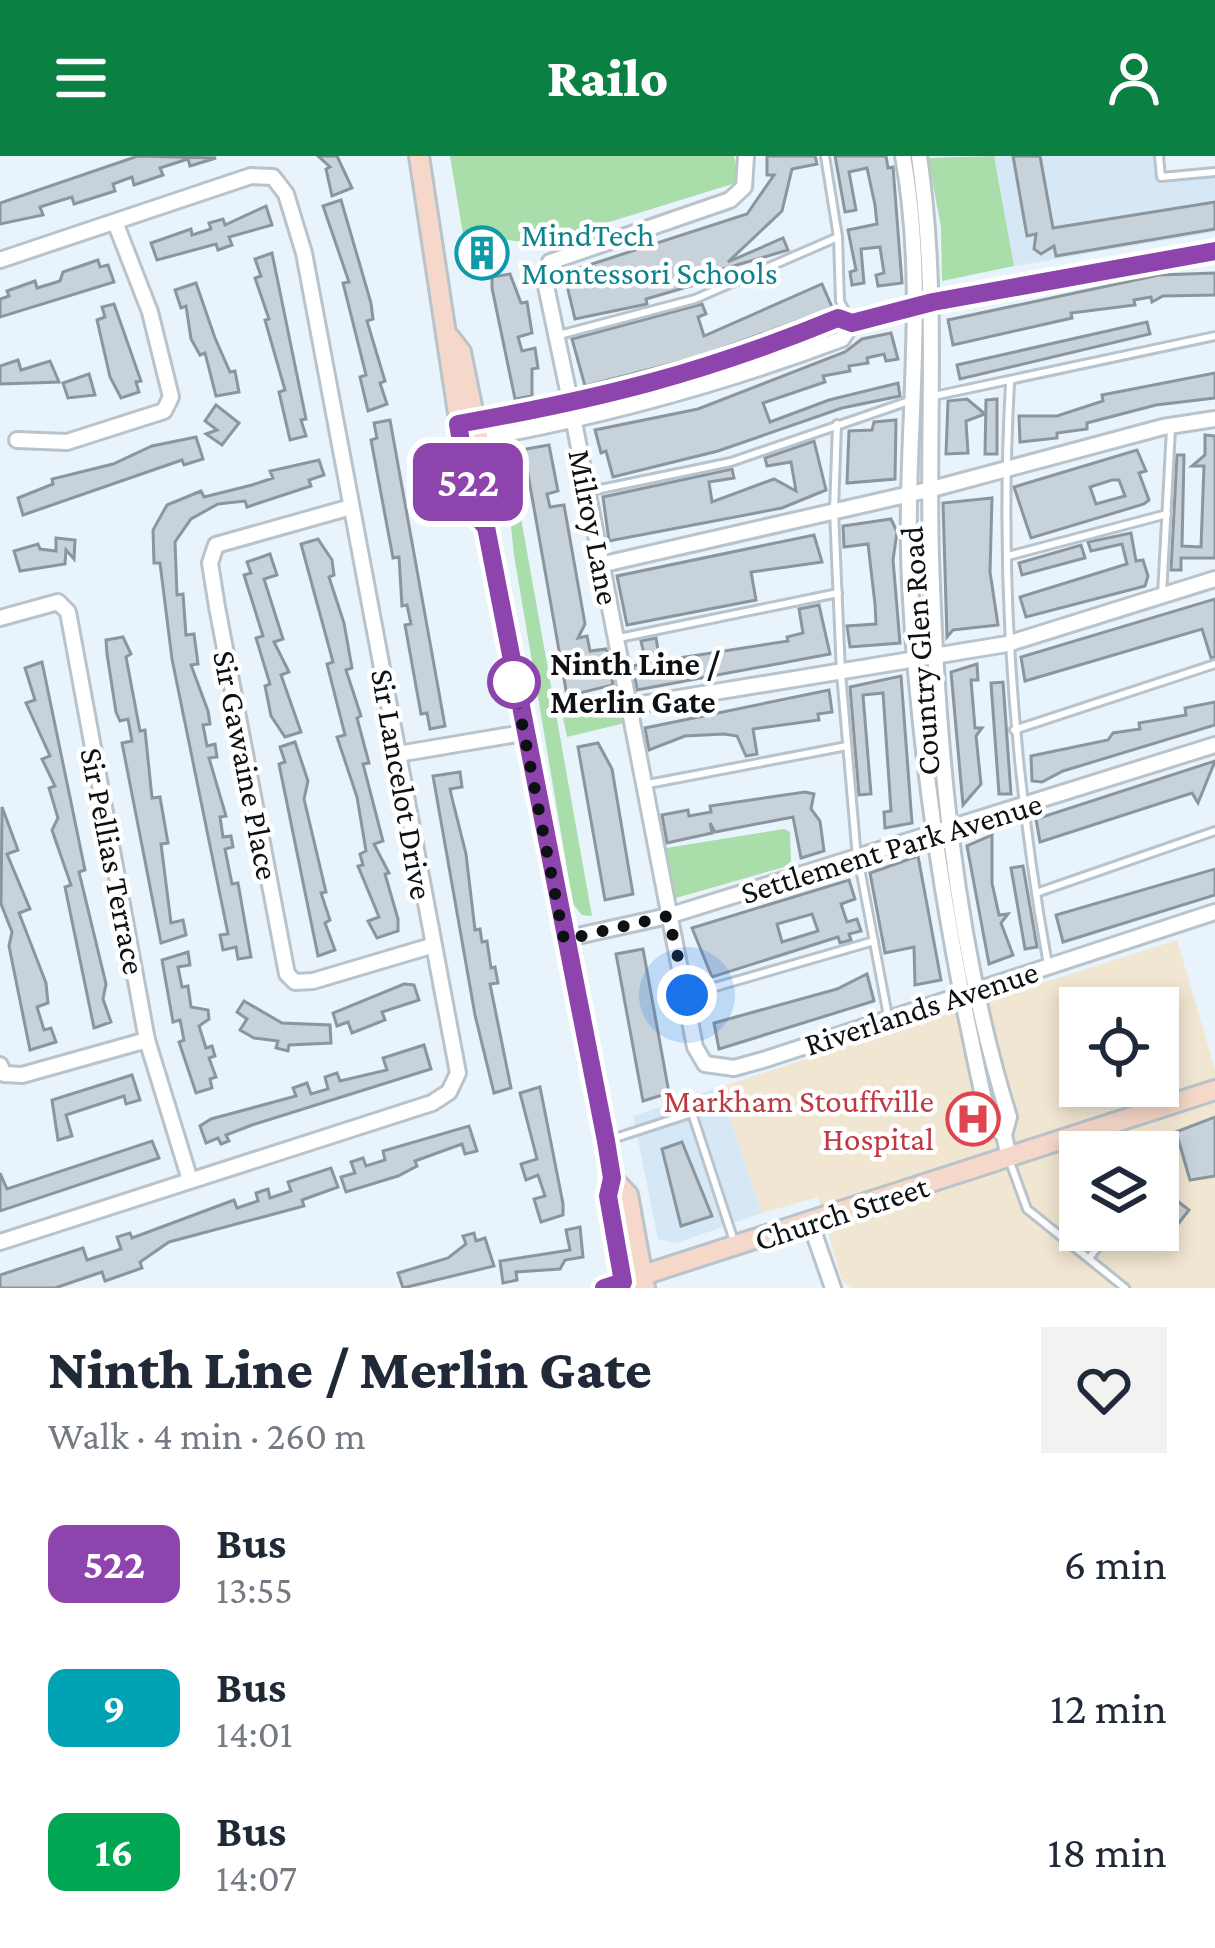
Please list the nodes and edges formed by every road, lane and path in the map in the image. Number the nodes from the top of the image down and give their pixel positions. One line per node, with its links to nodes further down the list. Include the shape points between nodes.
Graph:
1 (419, 156): 23 (main road, via 451,339 445,354)
2 (746, 156): 14 (street, Milroy Lane, via 744,187 730,200 550,262)
3 (825, 156): 9 (lane)
4 (903, 156): 12 (street, Country Glen Road)
5 (919, 156): 12 (street, Country Glen Road)
6 (1159, 156): 7 (lane, via 1161,177)
7 (1215, 172)
8 (115, 222): 11 (street); 24 (street, via 171,397 164,411 68,442); 29 (street, Sir Lancelot Drive, via 251,176 273,178 304,253)
9 (838, 237): 13 (lane, via 840,301); 14 (lane, via 694,299)
10 (1215, 250): 12 (street)
11 (0, 260)
12 (926, 304): 13 (street); 17 (street, Country Glen Road); 18 (street, Country Glen Road)
13 (852, 323): 19 (street, via 838,318)
14 (555, 336): 19 (street, Milroy Lane)
15 (1215, 336): 16 (lane)
16 (1010, 382): 17 (lane); 25 (lane)
17 (934, 396): 26 (street, Country Glen Road)
18 (912, 400): 21 (lane); 28 (street, Country Glen Road)
19 (572, 413): 23 (street); 27 (street, Milroy Lane)
20 (1215, 419): 22 (street)
21 (837, 424): 27 (lane, via 731,463); 30 (lane)
22 (1171, 425): 25 (street); 31 (lane)
23 (469, 432): 46 (main road, via 473,512 486,527)
24 (17, 440)
25 (1005, 470): 26 (street); 32 (lane)
26 (932, 489): 28 (street); 40 (street, Country Glen Road)
27 (588, 492): 33 (street, Milroy Lane)
28 (910, 494): 30 (street); 41 (street, Country Glen Road)
29 (350, 507): 49 (street, Sir Lancelot Drive); 61 (street, Sir Gawaine Place, via 216,545 210,563 217,607 287,974 313,981)
30 (834, 511): 33 (street); 35 (lane)
31 (1167, 514): 32 (lane); 36 (lane)
32 (1006, 556): 39 (lane)
33 (604, 564): 38 (street, Milroy Lane)
34 (1215, 579): 36 (street)
35 (838, 593): 38 (lane); 43 (lane)
36 (1162, 598): 39 (street)
37 (0, 618): 67 (street, Sir Pellias Terrace, via 58,602 68,612)
38 (616, 639): 44 (street, Milroy Lane)
39 (1006, 644): 40 (street); 45 (lane)
40 (936, 656): 41 (street); 52 (street, Country Glen Road)
41 (917, 661): 43 (street); 54 (street, Country Glen Road)
42 (1215, 664): 45 (lane)
43 (841, 673): 44 (street); 48 (lane)
44 (630, 706): 50 (street, Milroy Lane)
45 (1014, 730): 51 (lane)
46 (524, 733): 49 (street); 59 (main road)
47 (1215, 745): 51 (street, Settlement Park Avenue)
48 (848, 746): 50 (lane); 55 (lane)
49 (398, 754): 61 (street, Sir Lancelot Drive)
50 (644, 785): 58 (street, Milroy Lane)
51 (1020, 806): 52 (street, Settlement Park Avenue); 56 (lane)
52 (951, 828): 54 (street, Settlement Park Avenue); 63 (street, Country Glen Road)
53 (1215, 831): 56 (lane)
54 (932, 835): 55 (street, Settlement Park Avenue); 64 (street, Country Glen Road)
55 (860, 858): 58 (street, Settlement Park Avenue); 60 (lane)
56 (1036, 893): 62 (lane)
57 (1215, 912): 62 (street, Riverlands Avenue)
58 (668, 916): 59 (street, Settlement Park Avenue); 65 (street, Riverlands Avenue)
59 (564, 940): 71 (main road)
60 (875, 940): 65 (lane); 66 (lane)
61 (431, 946): 74 (street, Sir Lancelot Drive, via 458,1073 449,1091)
62 (1048, 965): 63 (street, Riverlands Avenue)
63 (977, 988): 64 (street, Riverlands Avenue); 70 (street, Country Glen Road, via 1009,1117)
64 (959, 994): 66 (street, Riverlands Avenue); 70 (street, Country Glen Road, via 989,1122)
65 (687, 995): 66 (street, Riverlands Avenue, via 695,1047 705,1064 720,1068)
66 (888, 1017)
67 (147, 1040): 68 (street, via 22,1075 4,1074); 74 (street, Sir Pellias Terrace)
68 (0, 1065)
69 (1215, 1090): 72 (main road, Church Street)
70 (1004, 1135): 72 (street, Country Glen Road)
71 (606, 1141): 73 (main road); 77 (lane, via 692,1113)
72 (1009, 1157): 75 (main road, Church Street); 79 (lane, via 1027,1209)
73 (612, 1178): 80 (main road, via 628,1195); 81 (main road)
74 (190, 1180): 76 (street, Sir Lancelot Drive)
75 (809, 1222): 77 (main road, Church Street); 83 (street)
76 (0, 1242)
77 (736, 1247): 80 (main road, Church Street)
78 (1094, 1251): 79 (lane)
79 (1088, 1258): 84 (lane)
80 (644, 1282): 81 (main road, Church Street)
81 (624, 1285): 82 (main road, Church Street)
82 (603, 1288)
83 (833, 1288)
84 (1125, 1288)

